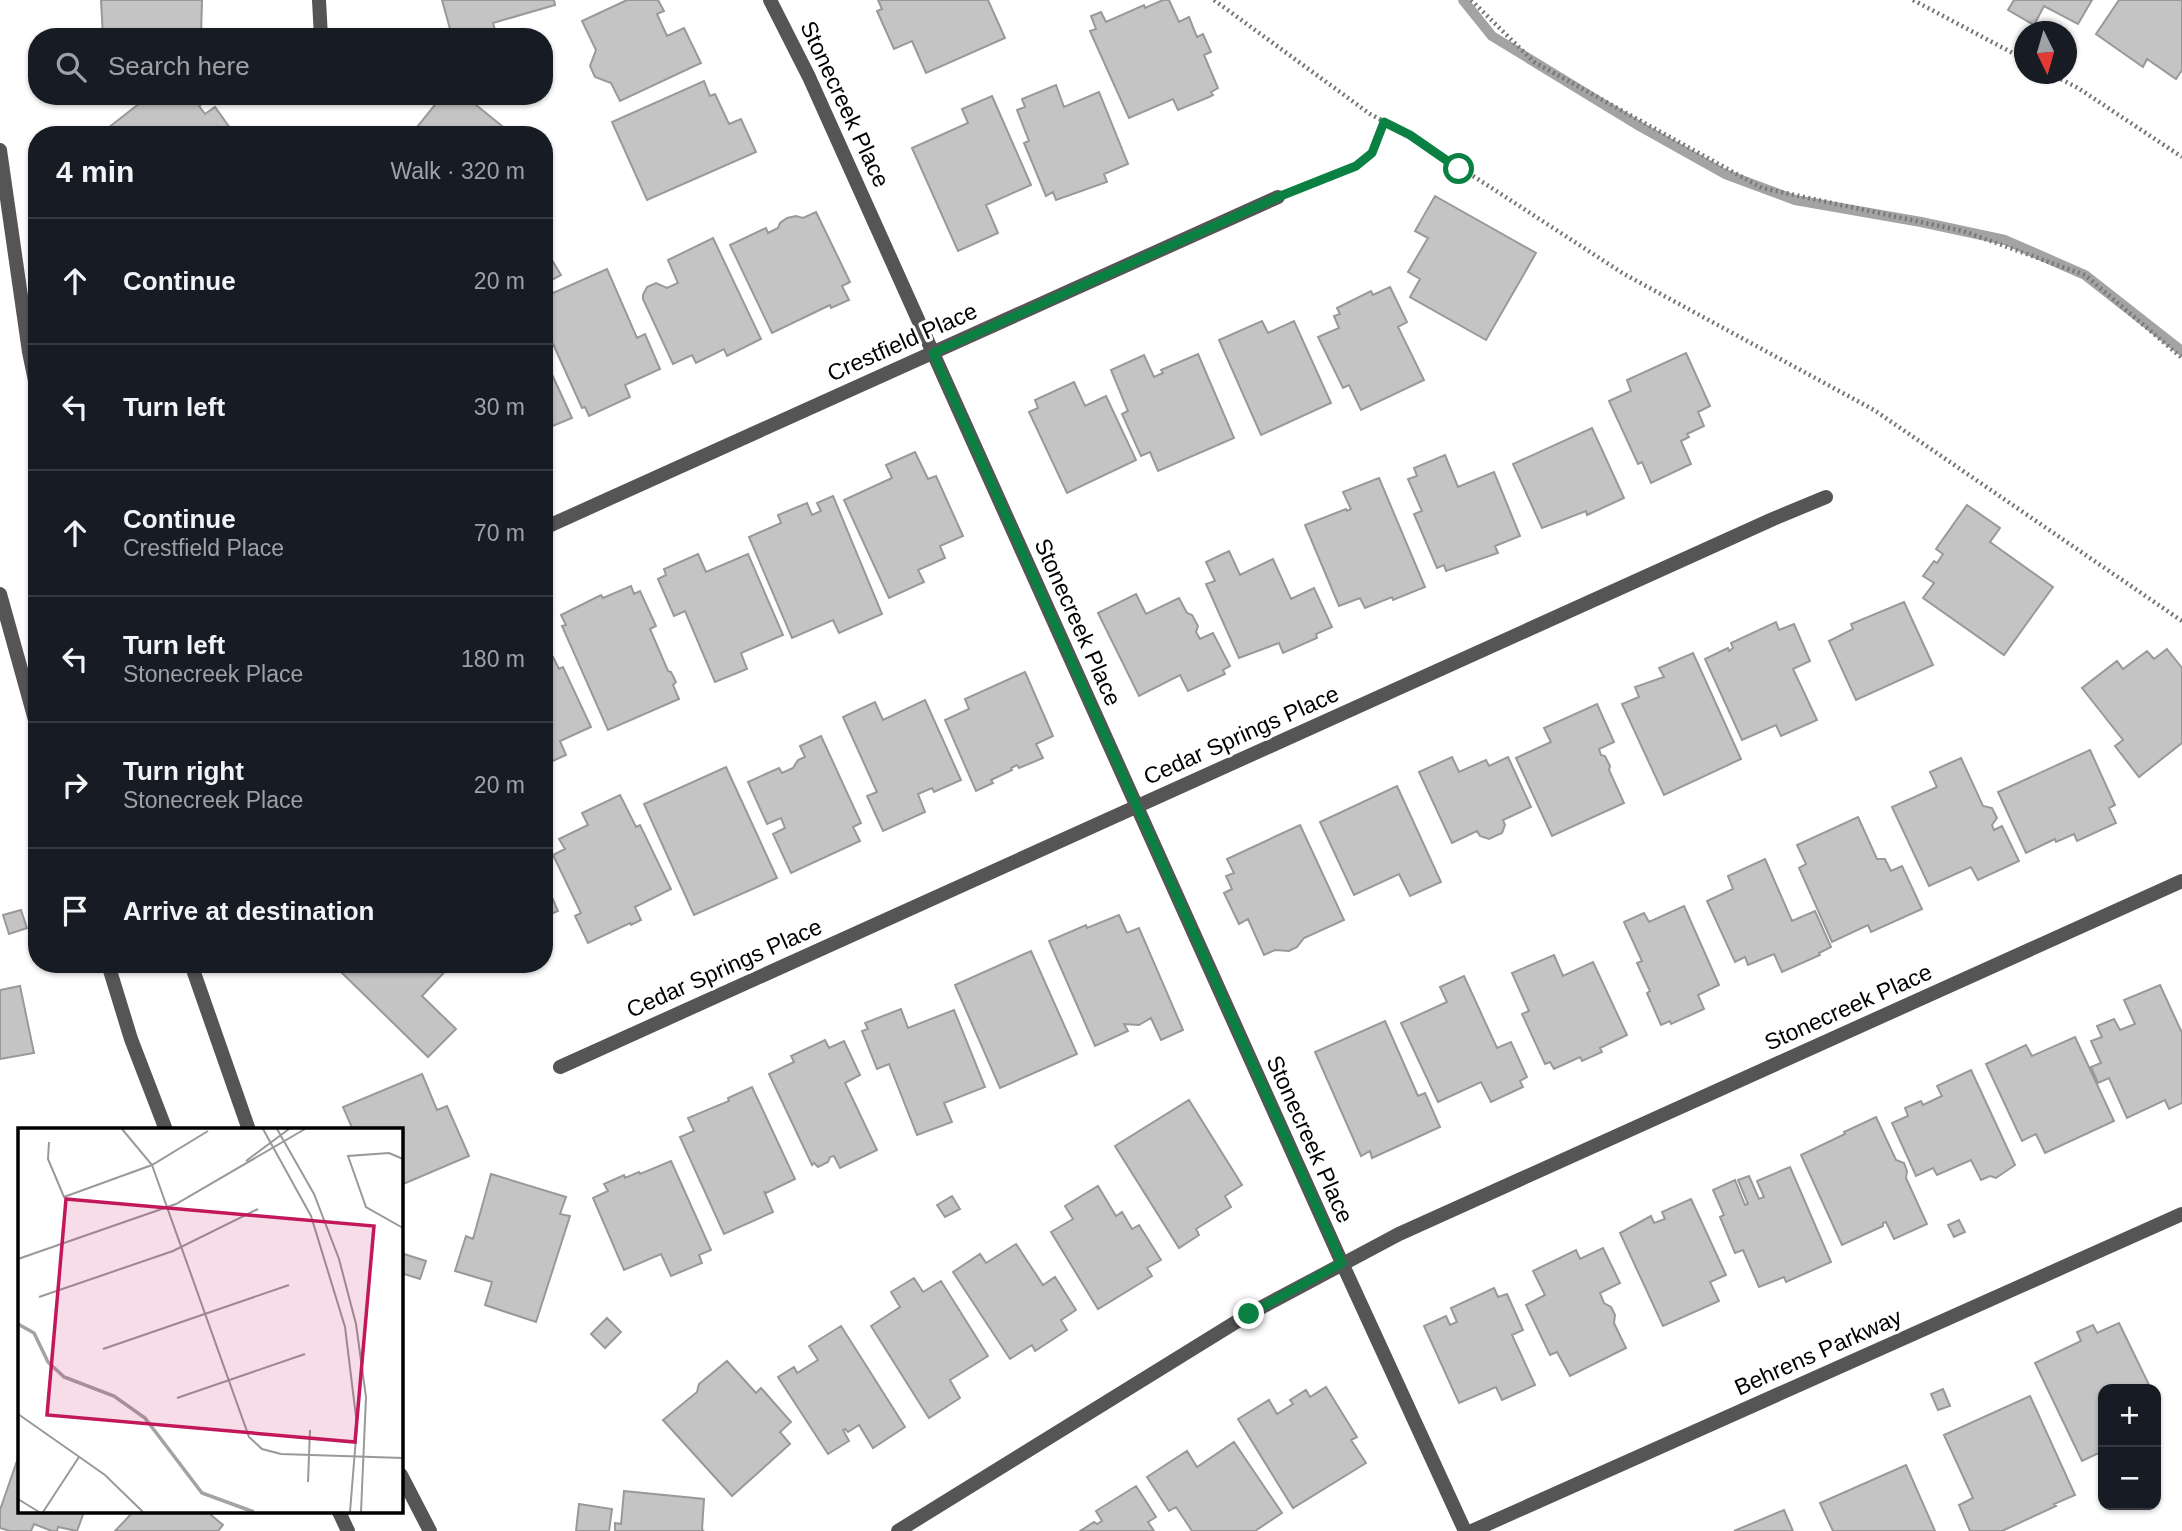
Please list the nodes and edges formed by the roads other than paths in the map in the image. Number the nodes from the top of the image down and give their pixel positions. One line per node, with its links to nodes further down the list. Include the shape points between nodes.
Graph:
1 (319, 0): 3 (street)
2 (770, 0): 7 (street, Stonecreek Place)
3 (321, 28)
4 (0, 150): 6 (street)
5 (1278, 197): 7 (street, Crestfield Place)
6 (28, 345)
7 (933, 353): 9 (street, Crestfield Place); 12 (street, Stonecreek Place)
8 (1826, 497): 12 (street, Cedar Springs Place)
9 (553, 524)
10 (0, 594): 11 (street)
11 (28, 695)
12 (1136, 808): 16 (street, Cedar Springs Place); 20 (street, Stonecreek Place)
13 (2182, 881): 20 (street, Stonecreek Place)
14 (111, 973): 17 (street)
15 (194, 973): 18 (street)
16 (560, 1067)
17 (165, 1128)
18 (248, 1128)
19 (2182, 1214): 27 (street, Behrens Parkway)
20 (1342, 1263): 25 (street, Stonecreek Place, via 1249,1314); 26 (street, Stonecreek Place)
21 (402, 1477): 24 (street)
22 (340, 1514): 23 (street)
23 (348, 1531)
24 (430, 1531)
25 (898, 1531)
26 (1465, 1531)
27 (1472, 1531)

